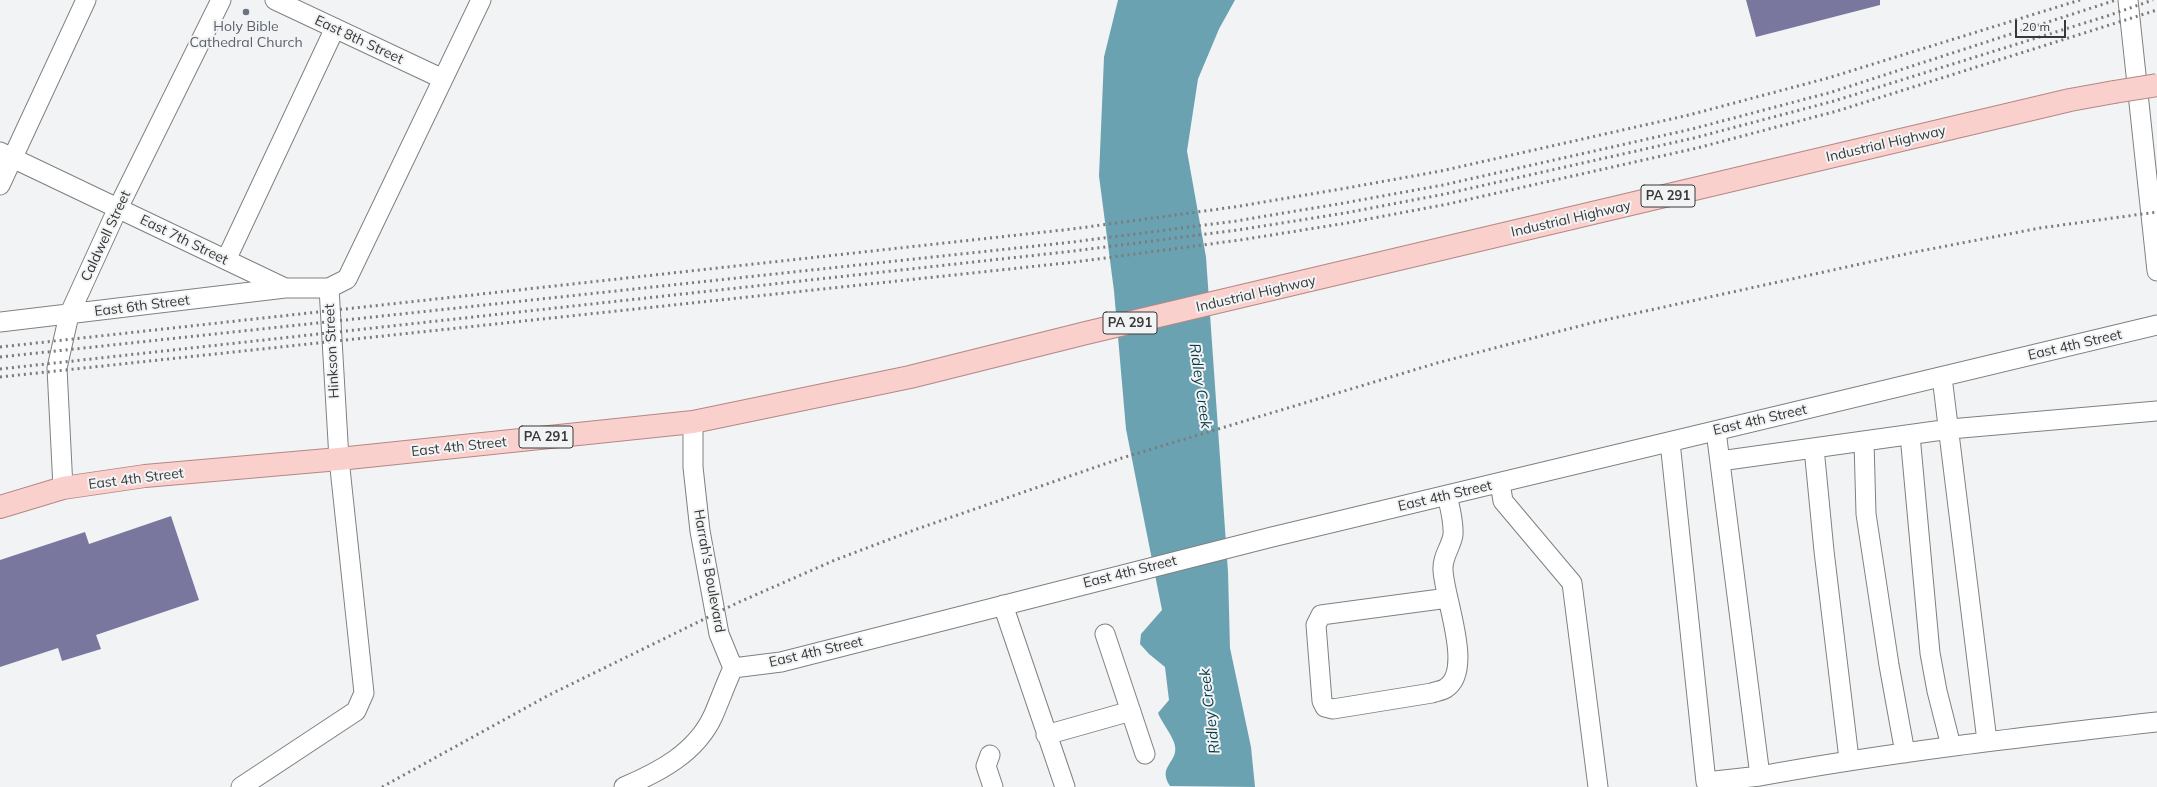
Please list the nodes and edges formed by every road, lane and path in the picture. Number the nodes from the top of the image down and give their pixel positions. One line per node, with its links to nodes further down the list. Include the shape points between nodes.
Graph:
1 (86, 0): 9 (street)
2 (221, 0): 11 (street, Caldwell Street)
3 (275, 0): 6 (street, East 8th Street)
4 (480, 0): 7 (street, Hinkson Street)
5 (2128, 0): 13 (street)
6 (336, 28): 7 (street, East 8th Street); 12 (street)
7 (443, 79): 15 (street, Hinkson Street, via 347,279)
8 (2157, 85): 16 (main road, Industrial Highway / PA 291, bridge, via 2054,104)
9 (6, 155): 10 (street); 11 (street, East 7th Street)
10 (0, 185)
11 (118, 208): 12 (street, East 7th Street); 17 (street, Caldwell Street)
12 (226, 260): 14 (street, East 7th Street)
13 (2157, 272)
14 (285, 288): 15 (street, East 7th Street); 17 (street, East 6th Street)
15 (329, 288): 29 (street, Hinkson Street)
16 (1173, 314): 22 (main road, East 4th Street / PA 291, via 910,377)
17 (69, 315): 18 (street, East 6th Street); 32 (street, Caldwell Street, via 57,368)
18 (0, 322)
19 (2157, 325): 20 (street, East 4th Street)
20 (1942, 377): 23 (street); 24 (street, East 4th Street)
21 (2157, 411): 23 (street)
22 (693, 422): 29 (main road, East 4th Street / PA 291); 38 (street, Harrah's Boulevard, via 693,467 700,531 719,634)
23 (1950, 429): 25 (street); 42 (street)
24 (1716, 431): 27 (street, East 4th Street); 30 (street)
25 (1910, 434): 26 (street); 43 (street, via 1930,653)
26 (1864, 441): 28 (street); 45 (street, via 1866,514)
27 (1670, 442): 31 (street, East 4th Street); 48 (street, via 1706,782)
28 (1814, 448): 30 (street); 47 (street)
29 (339, 459): 32 (main road, East 4th Street / PA 291, via 145,476); 49 (street, Hinkson Street, via 364,693 356,712)
30 (1720, 461): 48 (street)
31 (1500, 483): 33 (street, East 4th Street); 53 (street, via 1502,501 1572,582)
32 (63, 488): 34 (main road, East 4th Street / PA 291)
33 (1447, 495): 35 (street, via 1453,524 1443,566); 36 (street, East 4th Street)
34 (0, 507)
35 (1448, 598): 35 (street, via 1459,664 1457,672 1446,688 1432,693 1333,709 1325,707 1322,701 1316,625 1321,615)
36 (1003, 605): 38 (street, East 4th Street, via 781,662); 41 (street)
37 (1105, 634): 39 (street)
38 (734, 668): 50 (street, via 713,717 699,738 680,758)
39 (1131, 711): 41 (street); 44 (street)
40 (2157, 722): 42 (street)
41 (1046, 735): 52 (street)
42 (1987, 741): 43 (street)
43 (1951, 746): 45 (street)
44 (1146, 754)
45 (1905, 754): 47 (street)
46 (990, 755): 51 (street, via 986,766)
47 (1849, 759): 48 (street)
48 (1760, 776)
49 (241, 787)
50 (624, 787)
51 (993, 787)
52 (1065, 787)
53 (1598, 787)

